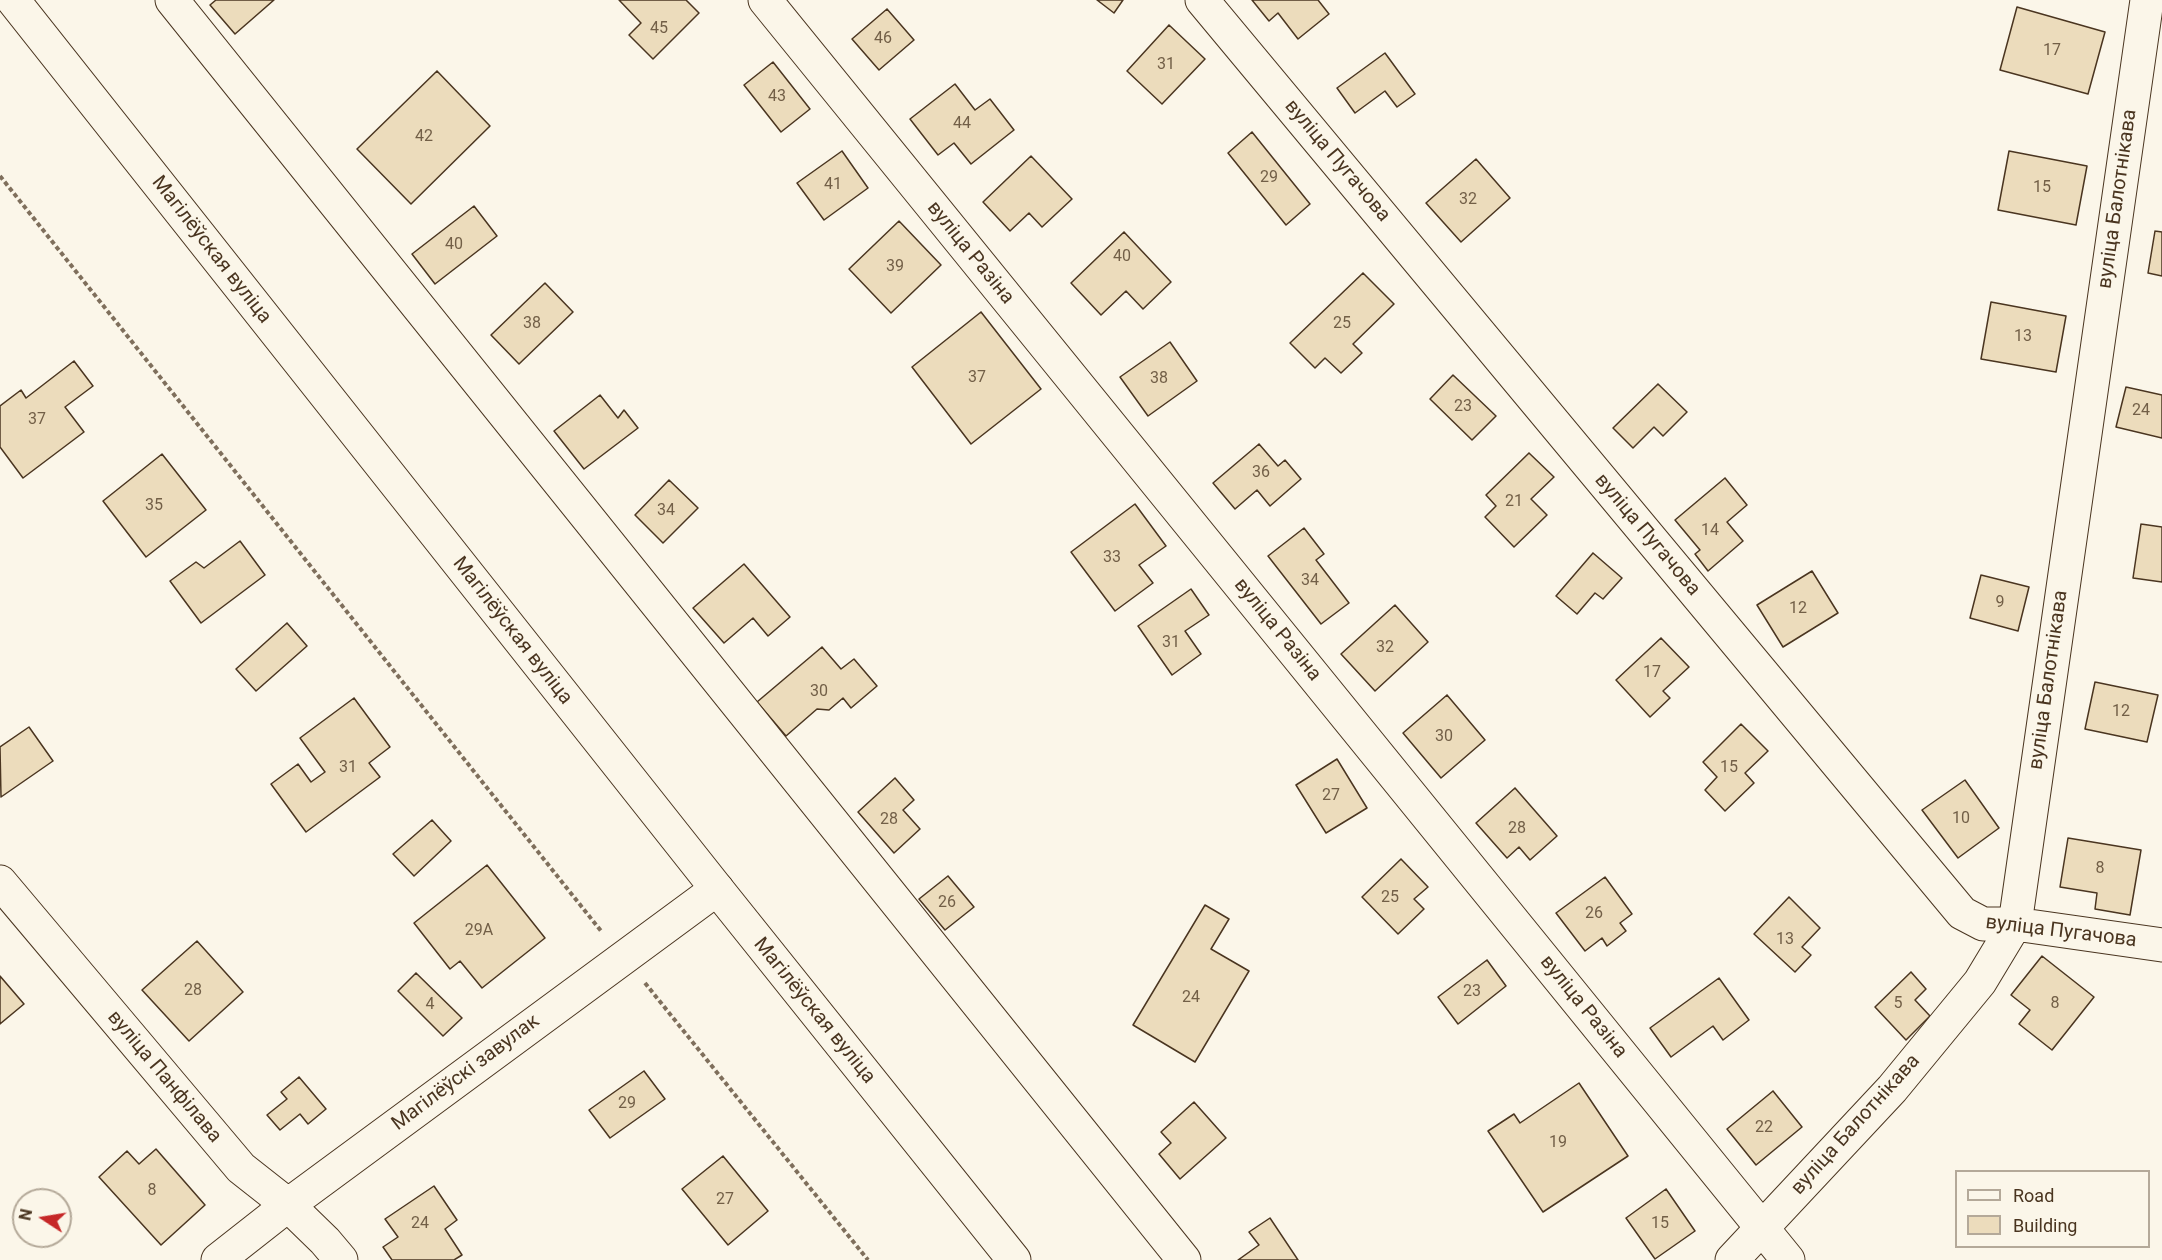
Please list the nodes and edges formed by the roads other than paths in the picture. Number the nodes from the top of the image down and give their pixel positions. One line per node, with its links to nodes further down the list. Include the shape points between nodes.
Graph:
1 (13, 0): 7 (street, Магілёўская вуліца)
2 (172, 0): 15 (street)
3 (765, 0): 11 (street, вуліца Разіна)
4 (1202, 0): 8 (street, вуліца Пугачова, via 1962,913 1983,924)
5 (2147, 0): 8 (street, вуліца Балотнікава)
6 (0, 882): 10 (street, вуліца Панфілава, via 241,1168)
7 (717, 890): 10 (street, Магілёўскі завулак); 14 (street, Магілёўская вуліца)
8 (2015, 924): 9 (street, вуліца Пугачова); 11 (street, вуліца Балотнікава, via 1980,982 1892,1089)
9 (2162, 945)
10 (288, 1205): 12 (street, Магілёўскі завулак); 13 (street, вуліца Панфілава)
11 (1762, 1227): 16 (street, вуліца Балотнікава); 17 (street, вуліца Разіна)
12 (218, 1260)
13 (341, 1260)
14 (1014, 1260)
15 (1184, 1260)
16 (1732, 1260)
17 (1788, 1260)

